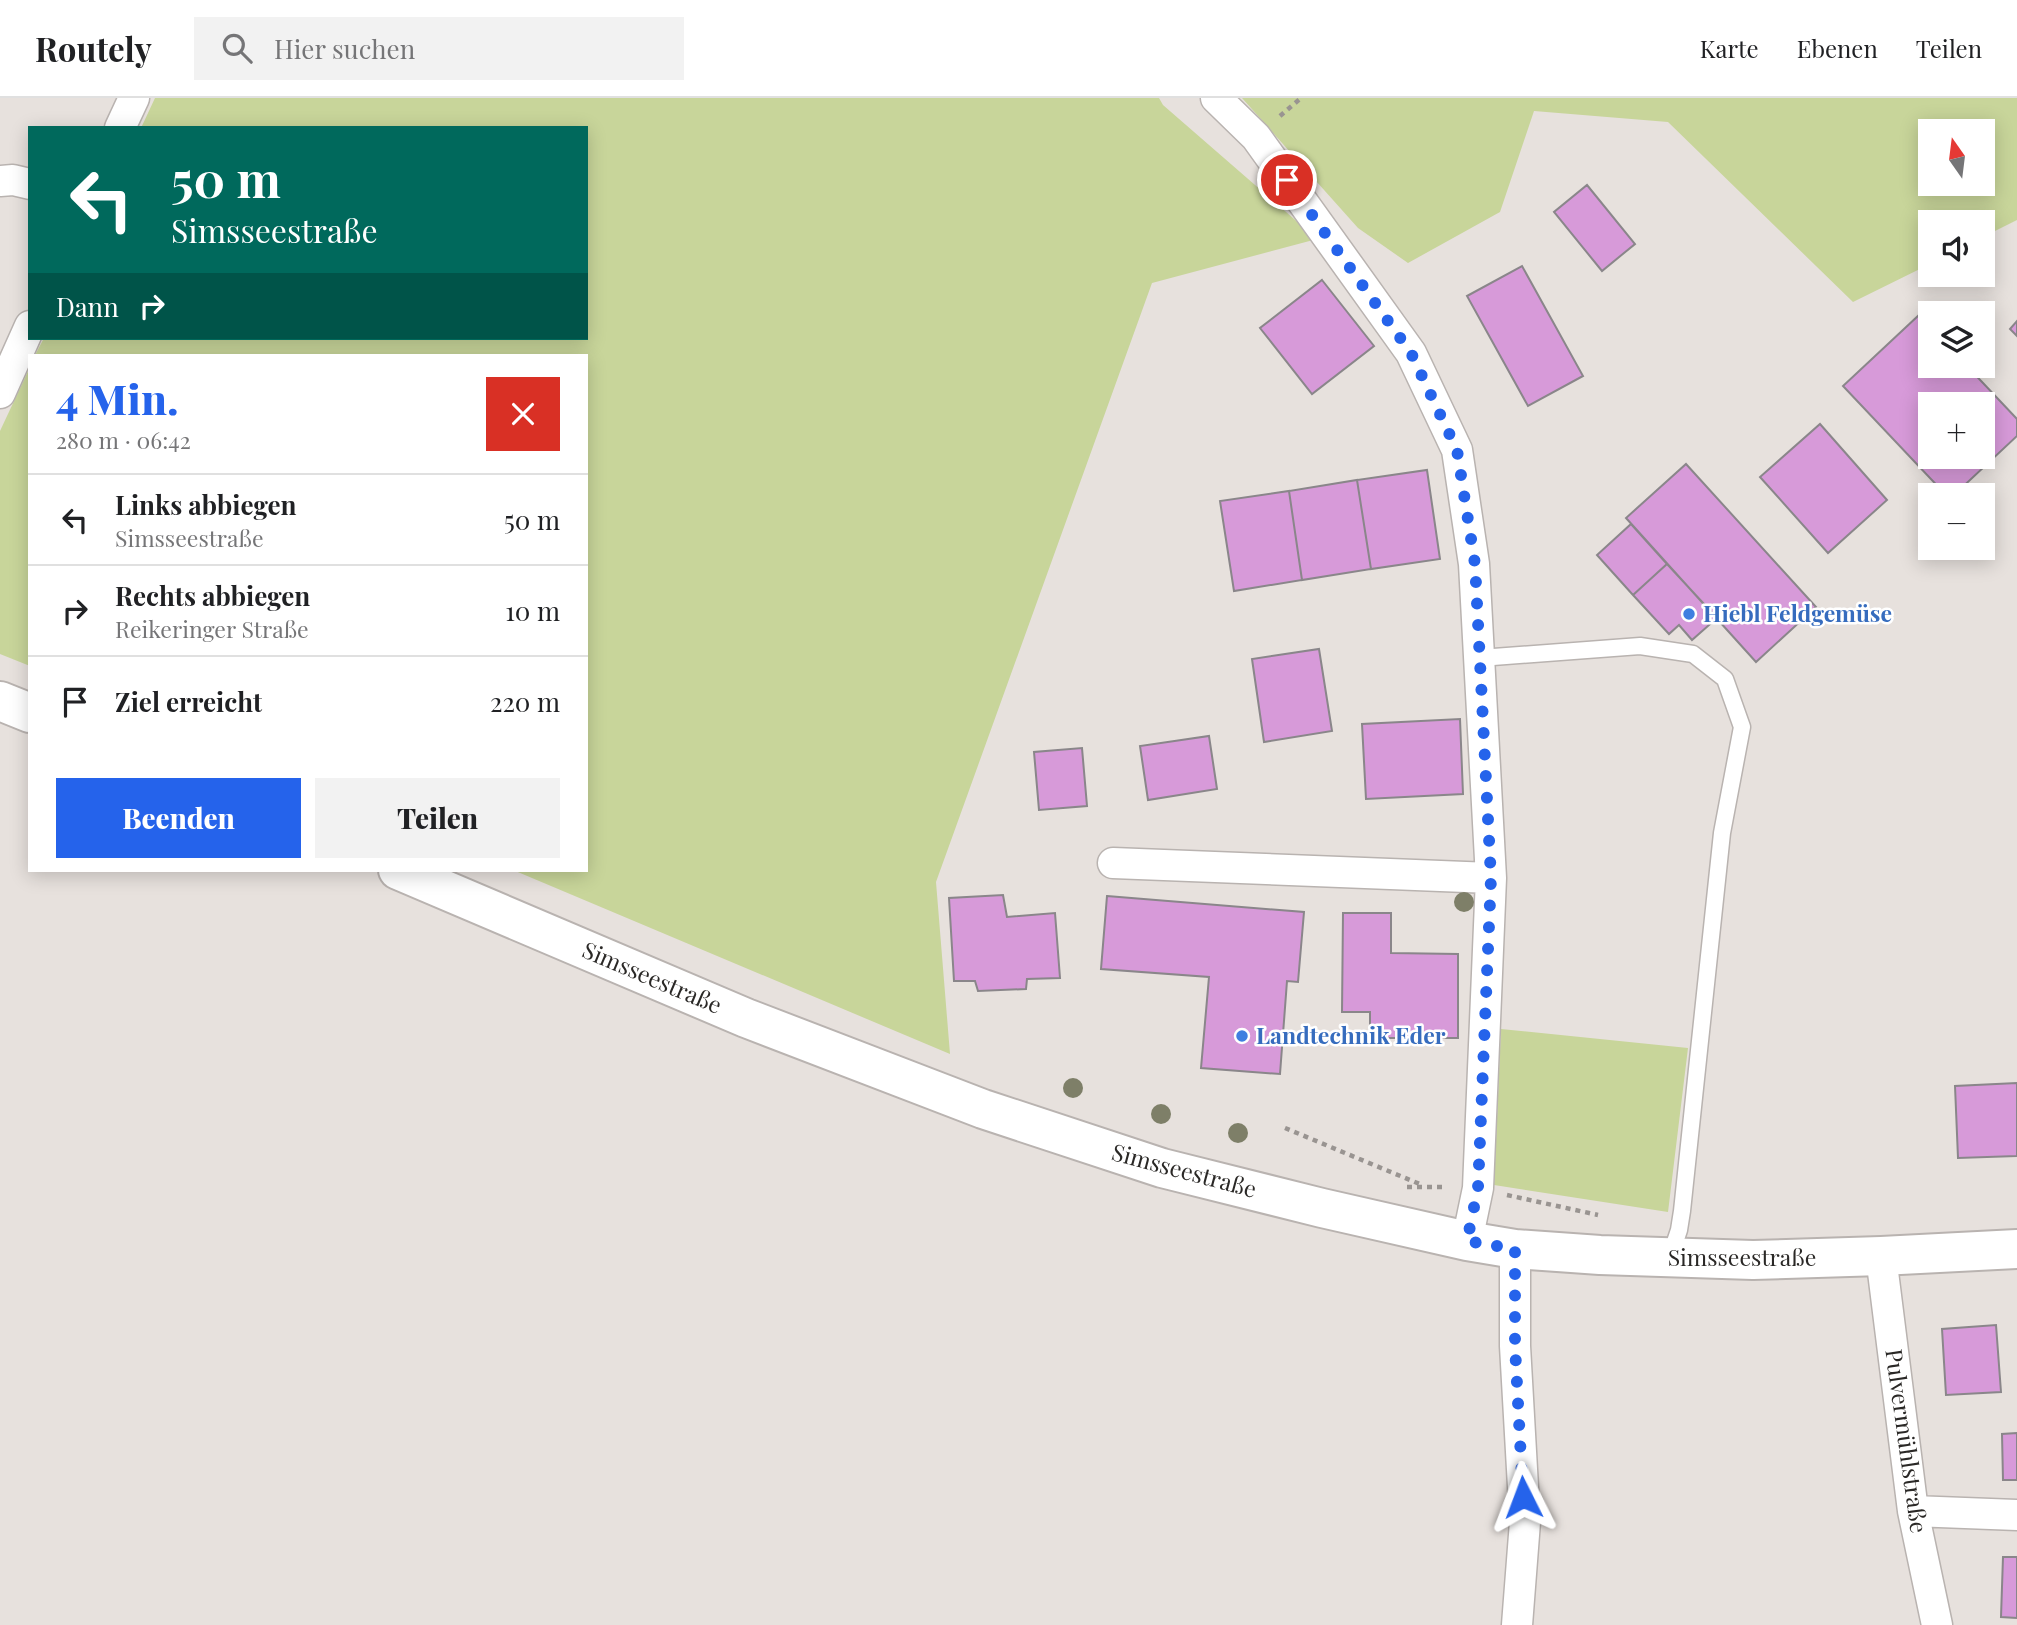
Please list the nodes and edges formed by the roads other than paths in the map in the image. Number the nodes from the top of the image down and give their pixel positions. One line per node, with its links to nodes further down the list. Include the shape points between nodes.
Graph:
1 (134, 98): 3 (street)
2 (1216, 98): 8 (street, via 1256,137 1417,365 1457,450 1475,564)
3 (121, 126)
4 (0, 181): 5 (street)
5 (28, 184)
6 (28, 330): 7 (street)
7 (0, 393)
8 (1480, 658): 13 (street); 18 (lane, via 1640,646 1693,654 1725,679 1742,727 1722,833 1682,1211)
9 (0, 701): 10 (main road)
10 (28, 712)
11 (1113, 863): 13 (street)
12 (403, 872): 14 (main road, Simsseestraße, via 746,1018 1010,1119 1162,1168)
13 (1491, 878): 14 (street, via 1478,1188)
14 (1467, 1241): 15 (main road, Simsseestraße)
15 (1515, 1249): 18 (main road, Simsseestraße); 21 (street, via 1515,1346 1525,1522)
16 (2017, 1249): 17 (main road, Simsseestraße)
17 (1881, 1256): 18 (main road, Simsseestraße); 19 (street, Pulvermühlstraße)
18 (1670, 1258)
19 (1913, 1511): 20 (street); 22 (street, Pulvermühlstraße)
20 (2017, 1515)
21 (1517, 1625)
22 (1937, 1625)

